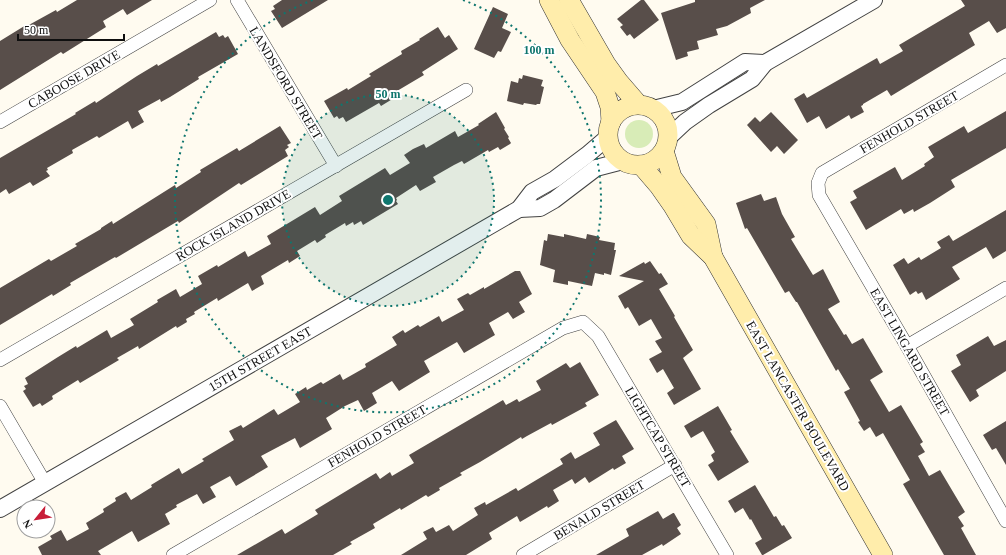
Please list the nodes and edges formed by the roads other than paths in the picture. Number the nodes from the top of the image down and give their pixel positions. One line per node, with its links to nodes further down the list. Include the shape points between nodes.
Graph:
1 (210, 0): 10 (street, CABOOSE DRIVE)
2 (237, 0): 14 (street, LANDSFORD STREET)
3 (549, 0): 11 (main road, via 570,40 605,92 610,107)
4 (569, 0): 9 (main road, via 606,64 619,82)
5 (874, 0): 6 (street)
6 (765, 63): 9 (street, via 745,62 682,102); 12 (street, via 752,79 685,122)
7 (1006, 65): 15 (street, FENHOLD STREET, via 822,173)
8 (466, 90): 14 (street, ROCK ISLAND DRIVE)
9 (646, 107): 11 (main road, via 628,108 618,113); 12 (main road, via 662,116 667,126)
10 (0, 122)
11 (610, 130): 13 (main road, via 611,146 616,154); 16 (street, 15TH STREET EAST, via 587,155 555,179 532,192)
12 (666, 144): 13 (main road, via 656,158); 17 (main road, EAST LANCASTER BOULEVARD, via 672,177 706,224)
13 (632, 163): 16 (street, 15TH STREET EAST, via 610,164 591,171 540,208); 17 (main road, EAST LANCASTER BOULEVARD, via 659,186 691,236)
14 (336, 166): 21 (street, ROCK ISLAND DRIVE)
15 (818, 183): 20 (street, EAST LINGARD STREET, via 819,195)
16 (519, 209): 24 (street, 15TH STREET EAST)
17 (713, 257): 31 (main road, EAST LANCASTER BOULEVARD)
18 (1006, 288): 20 (street)
19 (583, 322): 23 (street, LIGHTCAP STREET, via 598,336); 28 (street, FENHOLD STREET, via 563,328)
20 (907, 346): 25 (street, EAST LINGARD STREET)
21 (0, 360)
22 (0, 406): 24 (street)
23 (675, 465): 29 (street, BENALD STREET); 30 (street, LIGHTCAP STREET)
24 (45, 483): 26 (street, 15TH STREET EAST)
25 (1002, 507): 27 (street, EAST LINGARD STREET)
26 (0, 509)
27 (1006, 522)
28 (173, 555)
29 (523, 555)
30 (727, 555)
31 (883, 555)

